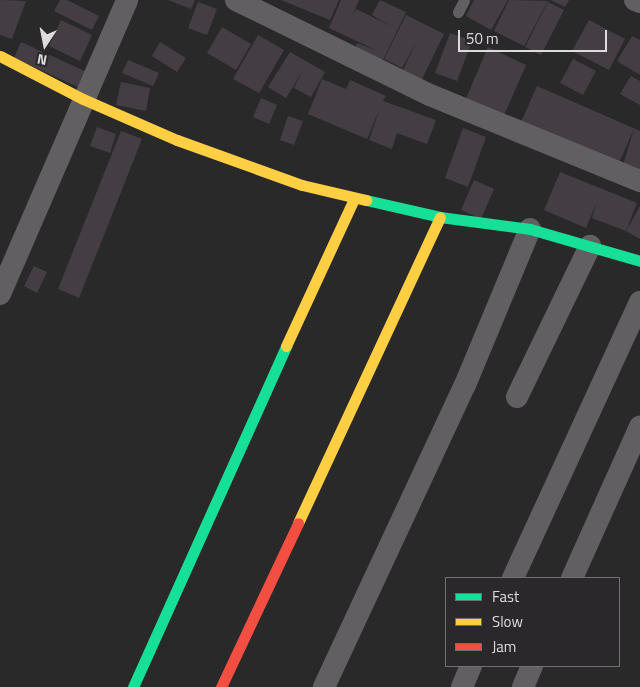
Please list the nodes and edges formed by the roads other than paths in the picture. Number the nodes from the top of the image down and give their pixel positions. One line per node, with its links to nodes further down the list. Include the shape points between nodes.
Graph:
1 (127, 0): 8 (street)
2 (236, 0): 9 (street, via 430,95)
3 (464, 0): 6 (lane)
4 (636, 0): 5 (street)
5 (640, 2)
6 (458, 12)
7 (0, 56): 8 (street)
8 (83, 99): 10 (street, via 237,163); 15 (street)
9 (640, 181)
10 (354, 199): 11 (street); 23 (street, via 256,410)
11 (440, 217): 12 (street); 24 (street)
12 (530, 229): 13 (street); 25 (street, via 465,384)
13 (590, 246): 14 (street); 17 (street)
14 (640, 261)
15 (0, 294)
16 (640, 302): 19 (street)
17 (517, 396)
18 (640, 427): 20 (street)
19 (513, 577)
20 (572, 577)
21 (472, 667): 26 (street)
22 (532, 667): 27 (street)
23 (134, 687)
24 (221, 687)
25 (324, 687)
26 (462, 687)
27 (523, 687)

